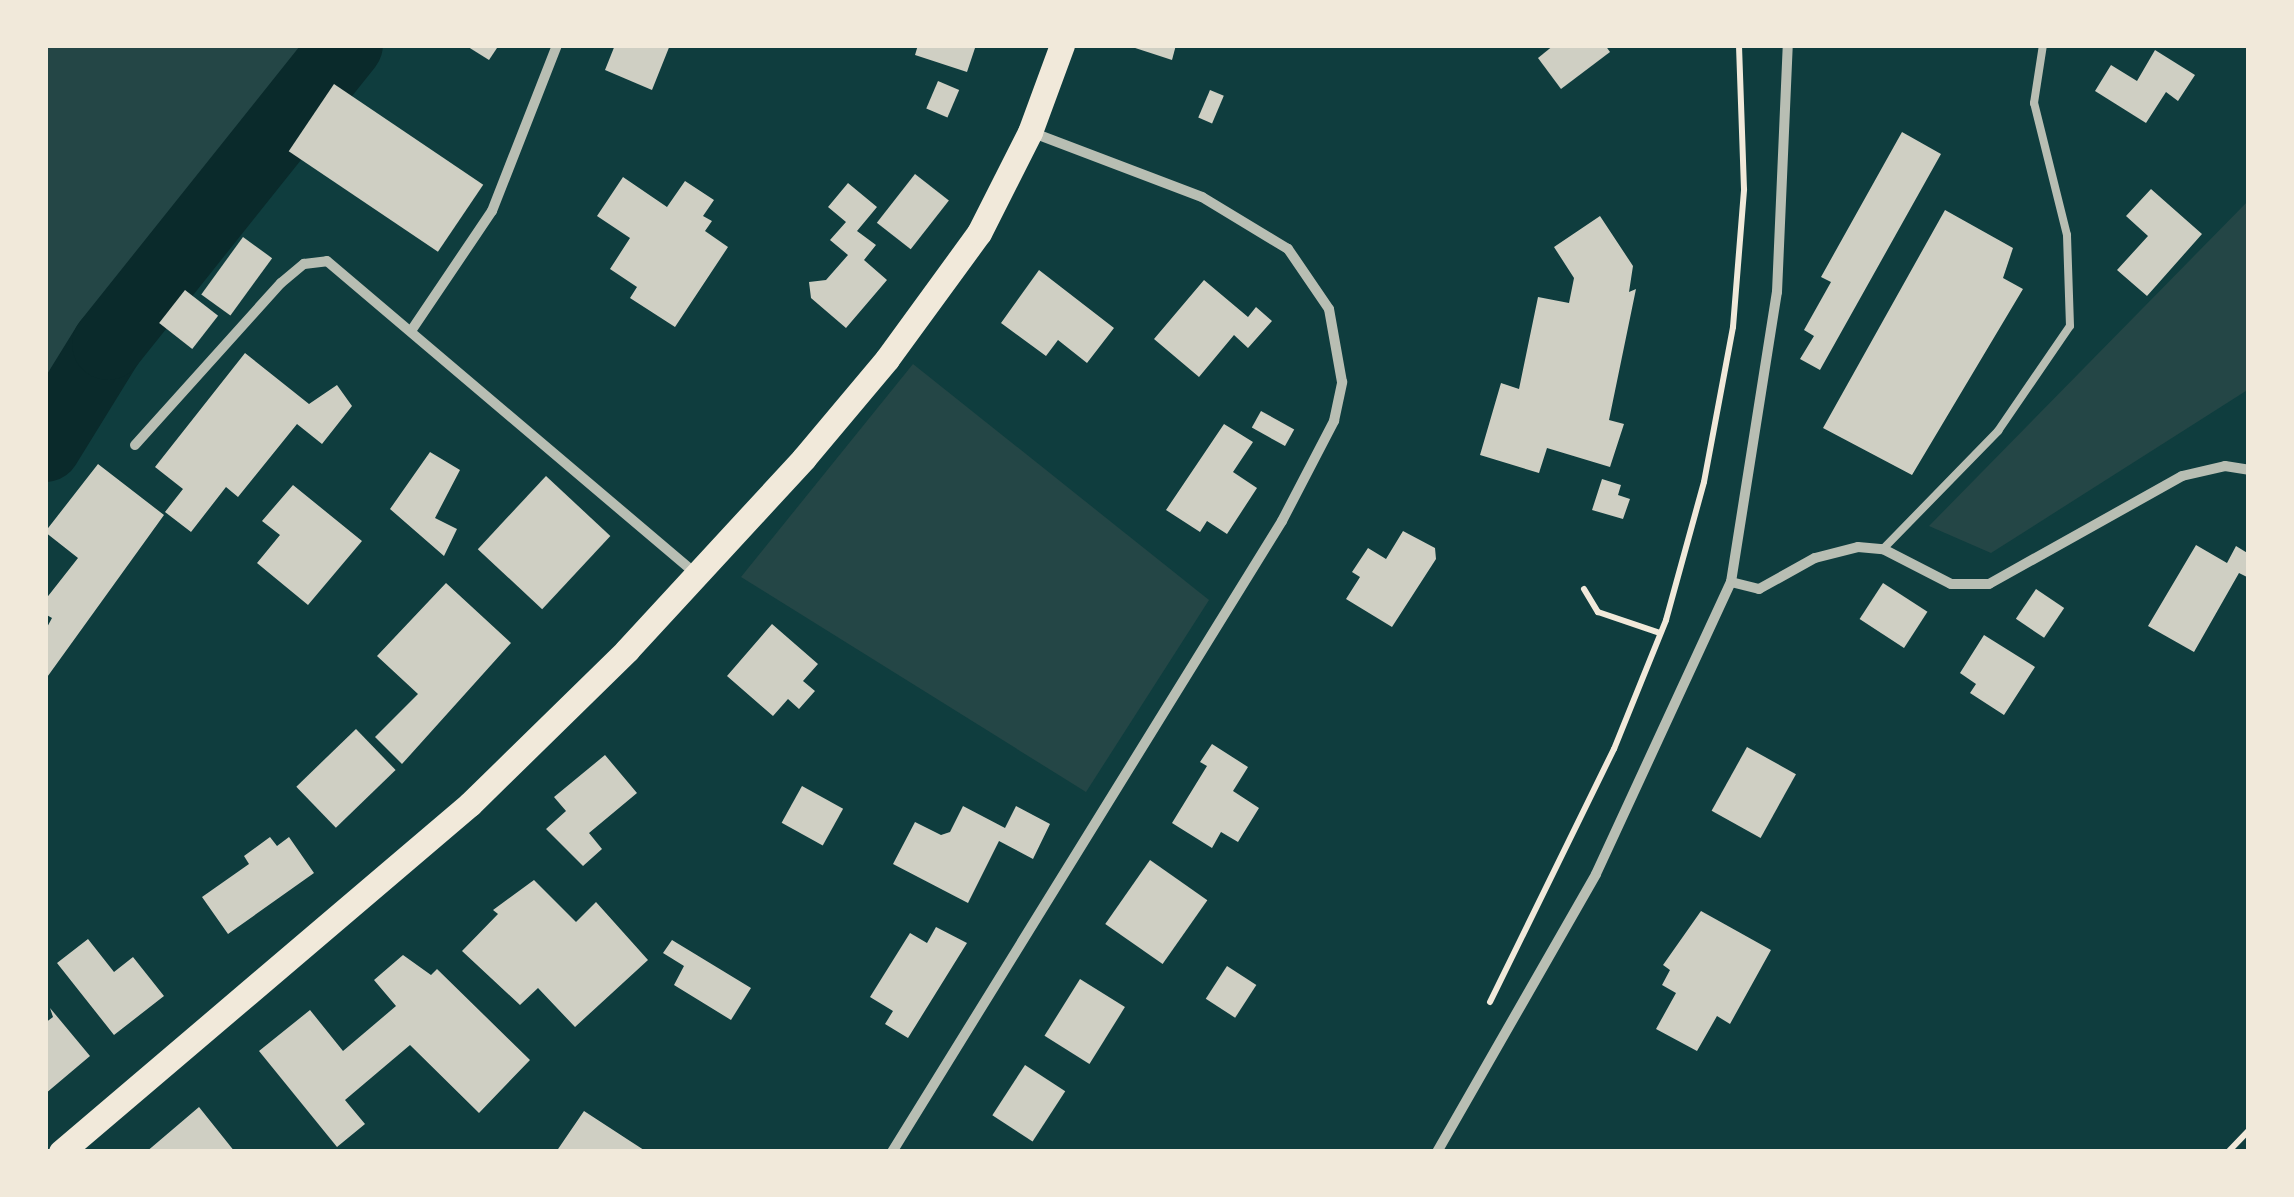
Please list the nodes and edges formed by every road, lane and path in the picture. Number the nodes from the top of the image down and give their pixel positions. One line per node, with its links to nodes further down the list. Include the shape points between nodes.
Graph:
1 (557, 45): 7 (street, via 492,211)
2 (1062, 45): 6 (main road)
3 (1738, 45): 14 (path, via 1744,189 1732,326 1704,482)
4 (1788, 45): 12 (street, via 1777,292)
5 (2043, 45): 10 (lane, via 2034,103 2067,235 2070,326 1998,431)
6 (1030, 132): 11 (main road, via 953,274 804,458); 18 (street, via 1202,197 1288,250 1329,309 1342,382 1334,421 1282,521)
7 (411, 331): 8 (street, via 337,265 304,264); 11 (street)
8 (135, 445)
9 (2249, 470): 10 (street, via 2225,466 2182,476 1989,584 1952,584)
10 (1883, 549): 12 (street, via 1834,550 1759,588)
11 (696, 575): 17 (main road, via 470,804)
12 (1732, 582): 19 (street, via 1596,874)
13 (1584, 589): 14 (path, via 1598,612)
14 (1660, 634): 15 (path, via 1614,748)
15 (1488, 1006)
16 (2249, 1130): 20 (path)
17 (62, 1152)
18 (892, 1152)
19 (1437, 1152)
20 (2228, 1152)

